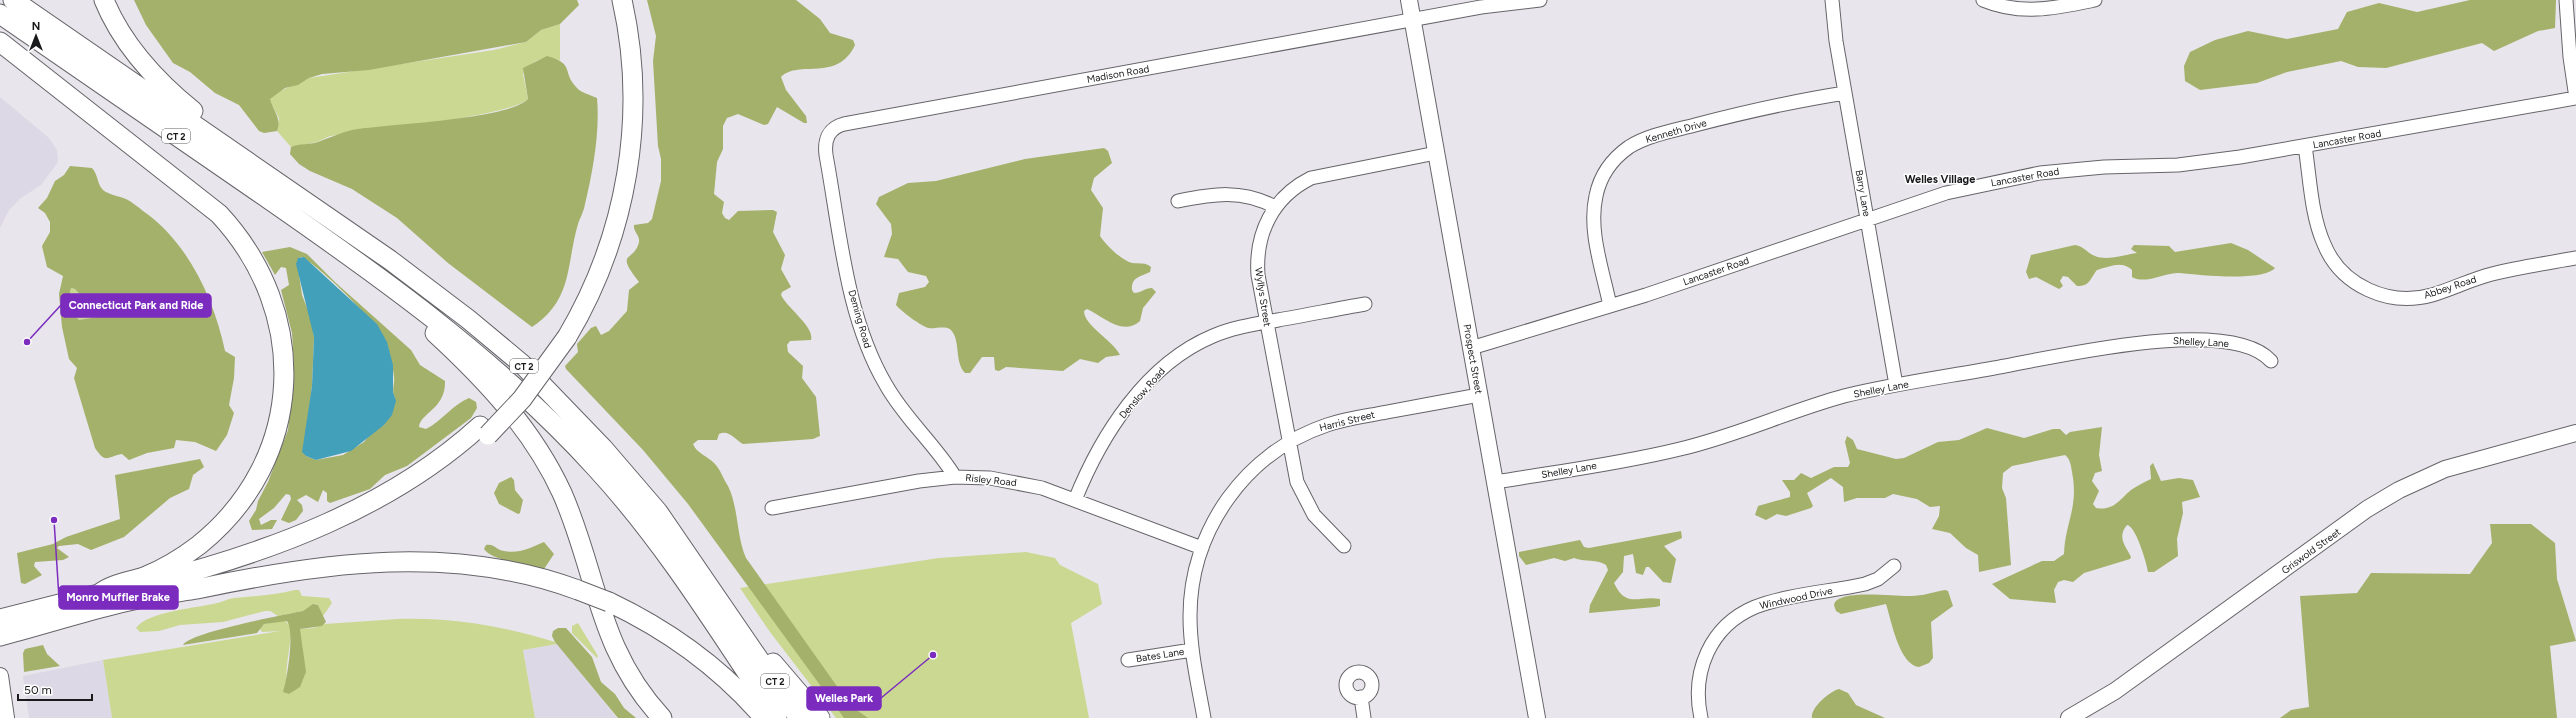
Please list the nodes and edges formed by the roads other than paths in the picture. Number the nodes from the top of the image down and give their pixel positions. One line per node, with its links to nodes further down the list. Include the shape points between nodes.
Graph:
1 (13, 0): 18 (highway, CT 2)
2 (104, 0): 18 (highway, via 121,34 142,62 178,98 212,126)
3 (610, 0): 28 (highway, via 618,39 621,82 617,164 609,206 596,248)
4 (622, 0): 28 (highway, via 633,83 628,171 604,260 586,303)
5 (1409, 0): 12 (main road, Prospect Street)
6 (1540, 0): 12 (street, Madison Road)
7 (1832, 0): 14 (street, Barry Lane)
8 (1983, 0): 9 (street, via 2011,9 2033,10)
9 (2095, 0)
10 (2566, 0): 15 (street)
11 (0, 14): 23 (highway, CT 2)
12 (1412, 19): 16 (street, Madison Road, via 844,124 834,128); 19 (main road, Prospect Street)
13 (0, 42): 43 (highway, via 219,214 246,246 260,268 280,326 284,379 279,418 268,453 248,493 224,522 185,555 159,570)
14 (1845, 93): 22 (street, Barry Lane); 26 (street, Kenneth Drive, via 1755,109 1653,136 1635,143 1620,154 1603,174 1594,210 1596,241)
15 (2576, 98): 17 (street, Lancaster Road)
16 (827, 136): 36 (street, Deming Road, via 826,155 851,292 861,332 893,398 945,462)
17 (2305, 146): 22 (street, Lancaster Road, via 2199,163 2040,173 1946,193); 24 (street, Abbey Road, via 2318,227 2324,245 2333,262 2345,275 2372,292 2401,298 2422,297 2492,274)
18 (235, 153): 48 (highway, CT 2, via 415,278 530,371 603,448 655,508 684,546)
19 (1436, 153): 21 (street, Wyllys Street, via 1320,175 1296,187); 29 (main road, Prospect Street)
20 (1178, 200): 21 (street, via 1233,193)
21 (1275, 207): 27 (street, Wyllys Street, via 1263,228 1257,255)
22 (1867, 220): 26 (street, Lancaster Road); 31 (street, Barry Lane)
23 (353, 257): 55 (highway, via 475,371 531,438 549,467 567,507 617,654 635,685); 57 (highway, CT 2, via 424,309 488,362 595,466 666,554)
24 (2576, 258)
25 (1365, 304): 27 (street, Denslow Road)
26 (1610, 306): 29 (street, Lancaster Road)
27 (1267, 322): 35 (street, Wyllys Street); 38 (street, Denslow Road, via 1213,336 1186,350 1162,369 1136,396 1114,426 1091,463)
28 (562, 334): 33 (highway, bridge, via 526,395)
29 (1471, 348): 32 (main road, Prospect Street)
30 (2271, 361): 31 (street, Shelley Lane, via 2257,349 2246,345 2163,340 2120,345)
31 (1896, 385): 37 (street, Shelley Lane, via 1824,402 1717,440 1684,448)
32 (1479, 395): 35 (street, Harris Street, via 1343,420 1315,429); 37 (main road, Prospect Street)
33 (484, 430): 43 (highway, via 411,479 331,521 233,559 156,582); 44 (highway, via 435,478 363,518 289,551)
34 (2576, 433): 53 (main road, Griswold Street, via 2460,464 2399,490 2367,509)
35 (1288, 442): 40 (street, Wyllys Street, via 1297,482 1304,499 1320,522); 41 (street, Harris Street, via 1259,464 1234,491 1215,519)
36 (954, 477): 38 (street, Risley Road, via 1008,480 1042,488); 39 (street, Risley Road)
37 (1495, 482): 62 (main road, Prospect Street)
38 (1075, 500): 41 (street, Risley Road)
39 (772, 508)
40 (1344, 546)
41 (1202, 548): 49 (street, Harris Street, via 1191,599)
42 (1894, 566): 63 (street, Windwood Drive, via 1878,579 1865,584 1764,604 1736,618 1712,642 1703,663 1698,689)
43 (99, 594): 46 (highway)
44 (165, 594): 46 (highway); 56 (highway, bridge, via 307,568 410,561 455,562 499,568 536,576 578,590 644,619 691,650 731,683)
45 (0, 619): 46 (highway)
46 (20, 622): 47 (highway)
47 (0, 636)
48 (750, 645): 58 (highway, CT 2); 59 (highway, via 778,668)
49 (1192, 650): 50 (street, Bates Lane); 60 (street, Harris Street)
50 (1128, 660)
51 (0, 676): 54 (main road)
52 (1361, 698): 61 (street)
53 (2089, 713): 64 (main road, Griswold Street)
54 (6, 718)
55 (662, 718)
56 (764, 718)
57 (777, 718)
58 (799, 718)
59 (820, 718)
60 (1204, 718)
61 (1364, 718)
62 (1537, 718)
63 (1702, 718)
64 (2069, 718)

